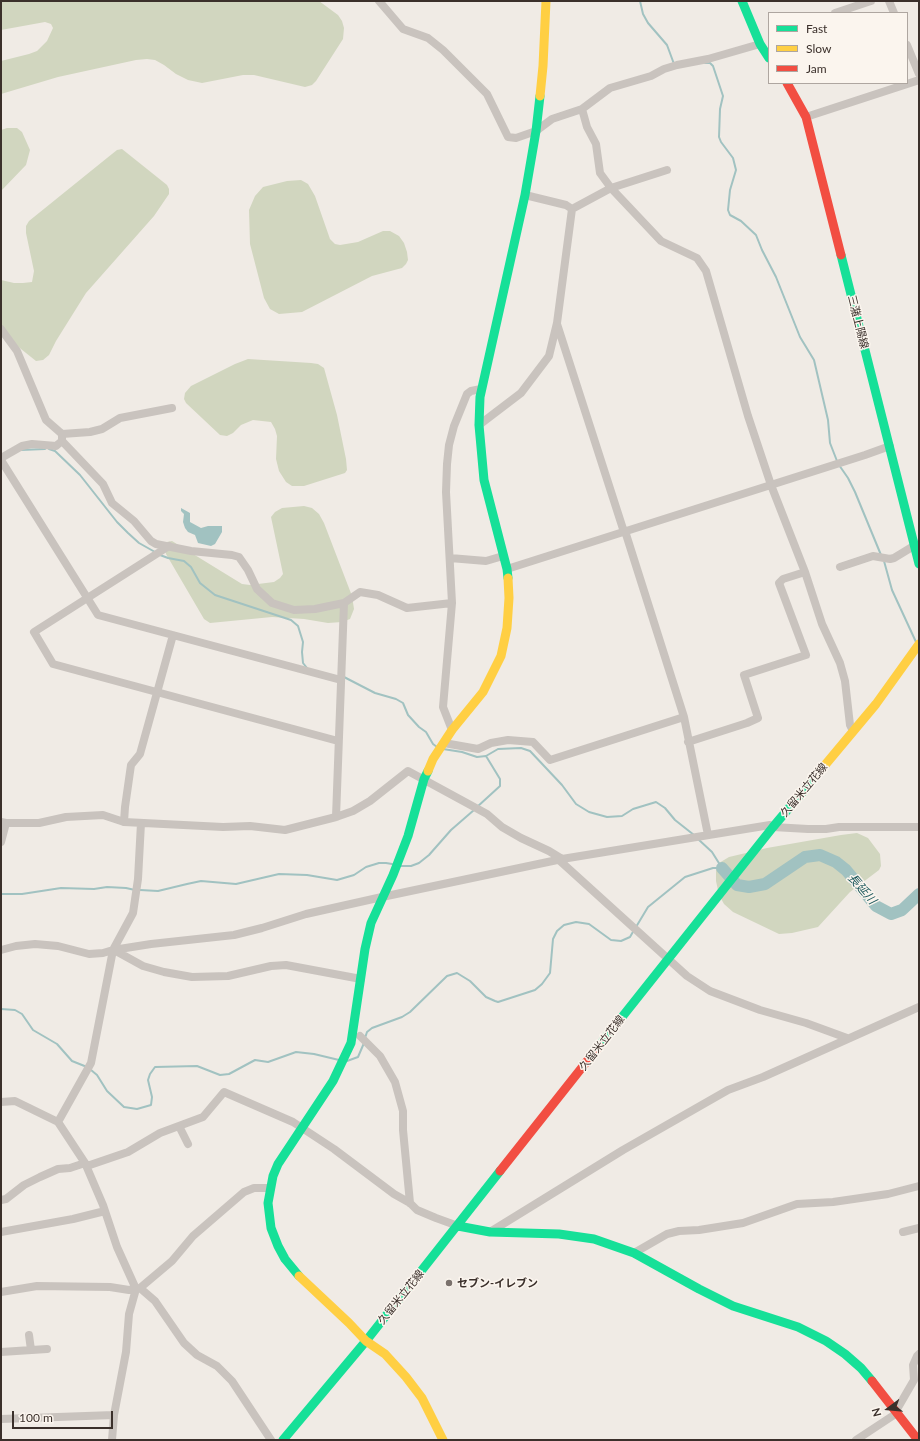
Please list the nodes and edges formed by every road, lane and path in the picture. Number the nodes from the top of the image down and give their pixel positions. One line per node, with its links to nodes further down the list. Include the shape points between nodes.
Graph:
1 (379, 1): 18 (street, via 403,29 428,38 487,94 508,138)
2 (546, 1): 18 (street)
3 (742, 1): 8 (street)
4 (871, 1): 6 (street)
5 (889, 1): 7 (street)
6 (838, 12)
7 (894, 12)
8 (760, 44): 10 (street); 16 (street, via 708,59 677,64 651,76 610,88)
9 (908, 47): 11 (street)
10 (768, 56)
11 (919, 74)
12 (919, 80): 15 (street)
13 (788, 84): 17 (street, 三潴上陽線)
14 (907, 84): 17 (street)
15 (908, 84)
16 (582, 109): 18 (street, via 552,119); 20 (street, via 587,127 596,144 600,173)
17 (806, 117): 29 (street, 三潴上陽線)
18 (536, 131): 21 (street)
19 (667, 170): 20 (street)
20 (610, 188): 22 (street); 31 (street, via 660,241 697,258 706,271)
21 (525, 195): 22 (street, via 566,205); 25 (street)
22 (572, 209): 23 (street)
23 (557, 323): 27 (street, via 549,356 521,393); 32 (street)
24 (1, 329): 28 (street, via 17,351 46,420)
25 (481, 389): 27 (street); 36 (street, via 467,394 449,445 446,492)
26 (172, 408): 28 (street, via 120,418 90,432)
27 (479, 425): 35 (street, via 484,480)
28 (62, 437): 30 (street, via 56,446 22,446); 34 (street, via 103,484 112,503 134,520 151,541)
29 (890, 446): 31 (street); 33 (street, 三潴上陽線)
30 (1, 459): 41 (street)
31 (771, 485): 32 (street); 40 (street)
32 (624, 532): 39 (street); 48 (street)
33 (917, 544): 37 (street, 三潴上陽線); 38 (street, via 894,558 873,556)
34 (169, 546): 41 (street); 42 (street, via 239,557 257,589 272,602 294,610 316,609)
35 (503, 556): 36 (street, via 486,561); 39 (street)
36 (450, 558): 43 (street)
37 (919, 564)
38 (840, 567)
39 (507, 569): 49 (street, via 510,598 501,656 483,692)
40 (805, 572): 50 (street, via 822,624 842,669); 52 (street, via 783,579 779,584 806,654 744,675 758,718)
41 (87, 598): 44 (street, via 98,615); 47 (street, via 34,632 54,664)
42 (344, 603): 43 (street, via 360,592 378,595 407,608); 46 (street)
43 (452, 603): 49 (street, via 443,706)
44 (173, 635): 46 (street); 47 (street)
45 (919, 644): 50 (street, 久留米立花線, via 876,704)
46 (341, 680): 51 (street)
47 (158, 692): 51 (street); 56 (street, via 140,754 131,765)
48 (684, 717): 52 (street); 53 (street, via 550,760 533,742 508,740 491,743 478,749)
49 (452, 730): 53 (street)
50 (853, 731): 59 (street, 久留米立花線)
51 (338, 741): 55 (street)
52 (688, 742): 61 (street)
53 (441, 746): 54 (street)
54 (424, 779): 55 (street, via 408,771 370,801); 63 (street, via 487,814 502,827 549,851); 64 (street, via 408,836)
55 (336, 817): 58 (street, via 285,830 250,826)
56 (124, 822): 57 (street, via 103,816 66,818 40,823); 58 (street)
57 (3, 823): 62 (street)
58 (141, 823): 66 (street, via 133,913)
59 (773, 827): 60 (street); 61 (street, via 770,825); 67 (street, 久留米立花線)
60 (919, 827)
61 (708, 835): 63 (street)
62 (1, 842)
63 (560, 860): 64 (street); 67 (street)
64 (382, 897): 66 (street, via 306,914 234,935); 68 (street, via 364,949)
65 (1, 950): 66 (street, via 35,944 58,946 89,954)
66 (113, 950): 68 (street, via 143,966 192,977 228,976 286,965); 73 (street, via 91,1063)
67 (668, 958): 71 (street, via 687,976 710,991); 83 (street, 久留米立花線)
68 (361, 979): 75 (street, via 351,1043 333,1081)
69 (919, 1007): 71 (street)
70 (360, 1036): 81 (street, via 380,1056 395,1082 403,1111)
71 (848, 1038): 86 (street, via 728,1090 623,1150)
72 (1, 1102): 73 (street, via 15,1101)
73 (58, 1122): 77 (street)
74 (179, 1126): 75 (street, via 203,1117 224,1092); 76 (street); 77 (street, via 160,1133 128,1152)
75 (302, 1128): 79 (street, via 278,1164); 81 (street)
76 (188, 1144)
77 (86, 1165): 80 (street, via 58,1169 24,1185); 82 (street)
78 (919, 1186): 88 (street, via 888,1194 797,1204 743,1223 679,1231 667,1234)
79 (271, 1188): 89 (street, via 254,1188 244,1192 193,1236 172,1261); 92 (street, via 268,1203 272,1228 285,1259 294,1271)
80 (1, 1200)
81 (410, 1203): 83 (street, via 417,1210)
82 (105, 1211): 85 (street); 89 (street, via 117,1247)
83 (458, 1226): 86 (street); 92 (street, 久留米立花線)
84 (919, 1228): 87 (street)
85 (1, 1232)
86 (490, 1232): 88 (street, via 559,1234 594,1239)
87 (903, 1232)
88 (634, 1253): 97 (street, via 733,1306 798,1327 826,1341 861,1368)
89 (138, 1289): 90 (street, via 37,1286); 98 (street, via 129,1314 126,1352); 101 (street, via 155,1301 184,1342 197,1355 217,1366 232,1381)
90 (1, 1292)
91 (29, 1334): 94 (street)
92 (366, 1341): 102 (street, 久留米立花線); 103 (street, via 385,1354 406,1377 422,1398)
93 (47, 1349): 94 (street)
94 (31, 1350): 95 (street)
95 (1, 1352)
96 (919, 1354): 97 (street, via 913,1365 914,1380)
97 (896, 1412): 104 (street); 105 (street)
98 (114, 1415): 99 (street); 100 (street)
99 (1, 1419)
100 (112, 1440)
101 (271, 1440)
102 (283, 1440)
103 (443, 1440)
104 (856, 1440)
105 (918, 1440)

